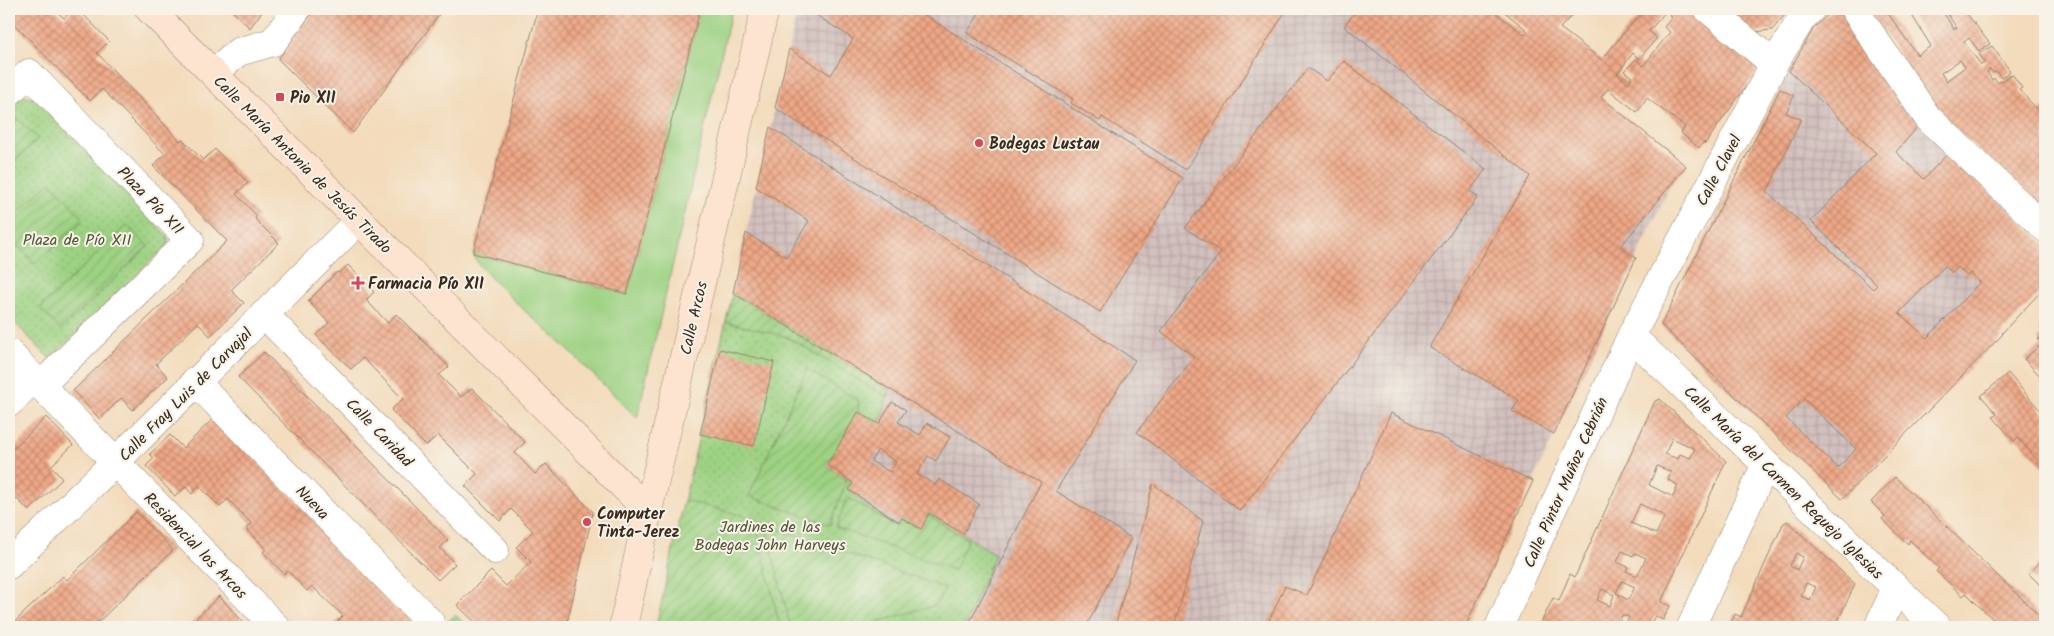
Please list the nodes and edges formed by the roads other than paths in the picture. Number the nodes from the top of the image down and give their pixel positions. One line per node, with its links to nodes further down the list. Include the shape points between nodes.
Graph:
1 (149, 9): 8 (street, Calle María Antonia de Jesús Tirado)
2 (297, 9): 8 (street, via 273,42 238,52)
3 (765, 9): 20 (street, Calle Arcos)
4 (1708, 9): 7 (street)
5 (1811, 9): 7 (street, Calle Clavel)
6 (1854, 9): 11 (street, via 1928,118)
7 (1774, 64): 13 (street, Calle Clavel)
8 (214, 74): 10 (street, Calle María Antonia de Jesús Tirado)
9 (9, 92): 16 (street, Plaza Pío XII, via 29,73 190,240)
10 (359, 220): 12 (street, Calle Fray Luis de Carvajal); 20 (street, Calle María Antonia de Jesús Tirado)
11 (2045, 228)
12 (264, 314): 15 (street, Calle Fray Luis de Carvajal); 21 (street, Calle Caridad)
13 (1631, 336): 19 (street, Calle María del Carmen Requejo Iglesias); 27 (street, Calle Pintor Muñoz Cebrián)
14 (9, 352): 16 (street)
15 (195, 381): 18 (street, Calle Fray Luis de Carvajal); 24 (street, Nueva)
16 (44, 389): 17 (street); 18 (street, Residencial los Arcos)
17 (9, 404)
18 (116, 462): 22 (street, Calle Fray Luis de Carvajal); 25 (street, Residencial los Arcos)
19 (1766, 464): 23 (street, Calle María del Carmen Requejo Iglesias); 28 (street)
20 (648, 511): 26 (street, Calle Arcos)
21 (495, 550)
22 (9, 565)
23 (1896, 588): 29 (street); 30 (street, Calle María del Carmen Requejo Iglesias)
24 (430, 622)
25 (276, 627)
26 (623, 627)
27 (1498, 627)
28 (1691, 627)
29 (1878, 627)
30 (1937, 627)

